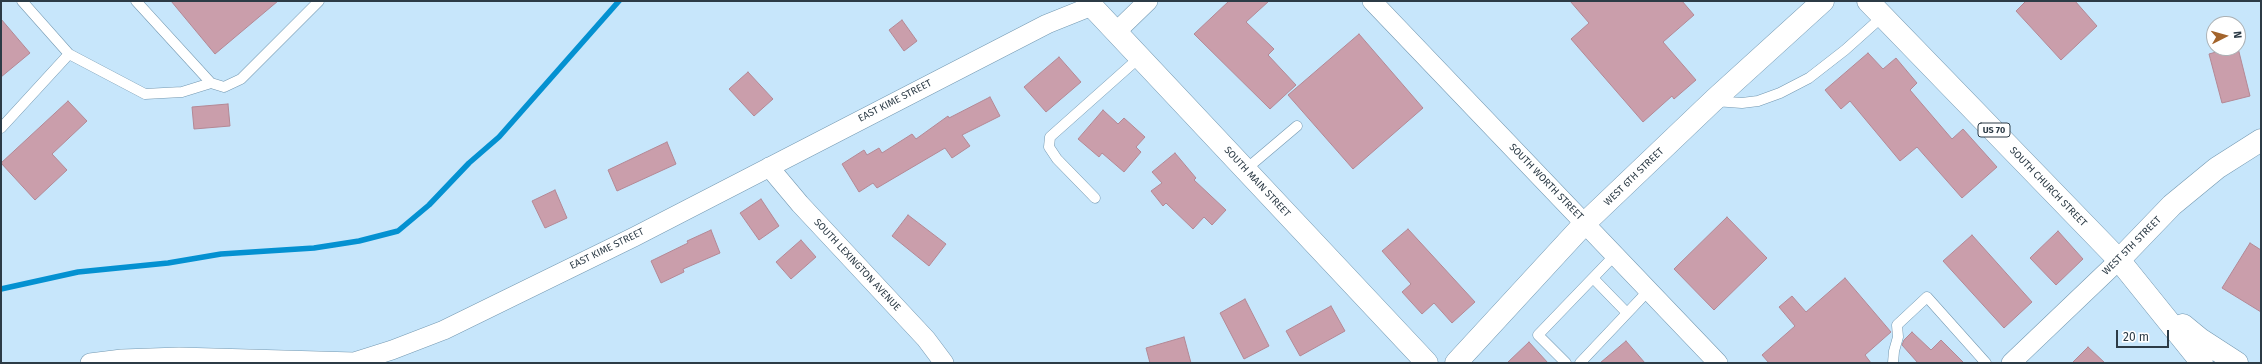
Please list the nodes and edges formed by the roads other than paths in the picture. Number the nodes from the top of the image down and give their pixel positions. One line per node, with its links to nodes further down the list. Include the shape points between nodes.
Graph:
1 (22, 1): 10 (lane)
2 (136, 1): 12 (lane)
3 (319, 1): 12 (lane, via 241,79 224,87)
4 (1148, 1): 9 (street)
5 (1372, 1): 20 (street, SOUTH WORTH STREET)
6 (1823, 1): 13 (street, WEST 6TH STREET)
7 (1089, 4): 9 (street, SOUTH MAIN STREET); 17 (street, EAST KIME STREET)
8 (1876, 8): 13 (lane, via 1845,50 1809,78 1780,94 1758,101 1742,103); 22 (street, SOUTH CHURCH STREET / US 70)
9 (1116, 32): 11 (street, SOUTH MAIN STREET)
10 (69, 54): 12 (lane, via 145,94 182,92); 15 (lane)
11 (1140, 57): 18 (street, SOUTH MAIN STREET); 19 (lane, via 1050,137 1049,147 1057,159)
12 (212, 83)
13 (1714, 100): 20 (street, WEST 6TH STREET)
14 (1297, 126): 18 (lane)
15 (1, 128)
16 (2261, 140): 22 (street, WEST 5TH STREET, via 2217,168 2172,205)
17 (769, 167): 26 (street, EAST KIME STREET, via 634,237 444,330 354,362 179,357); 27 (street, SOUTH LEXINGTON AVENUE, via 800,204 926,339)
18 (1246, 170): 28 (street, SOUTH MAIN STREET)
19 (1095, 198)
20 (1585, 223): 21 (street, SOUTH WORTH STREET); 29 (street, WEST 6TH STREET)
21 (1615, 255): 23 (lane); 24 (street, SOUTH WORTH STREET)
22 (2119, 260): 35 (street, WEST 5TH STREET); 36 (street, SOUTH CHURCH STREET / US 70); 37 (street, US 70, via 2172,315 2200,339)
23 (1593, 278): 25 (lane); 30 (lane, via 1538,334)
24 (1648, 290): 25 (lane); 32 (street, SOUTH WORTH STREET)
25 (1626, 312): 31 (lane)
26 (90, 363)
27 (944, 363)
28 (1427, 363)
29 (1456, 363)
30 (1566, 363)
31 (1580, 363)
32 (1718, 363)
33 (1893, 363): 34 (lane, via 1898,337 1897,325 1927,297)
34 (1986, 363)
35 (2011, 363)
36 (2202, 363)
37 (2237, 363)

